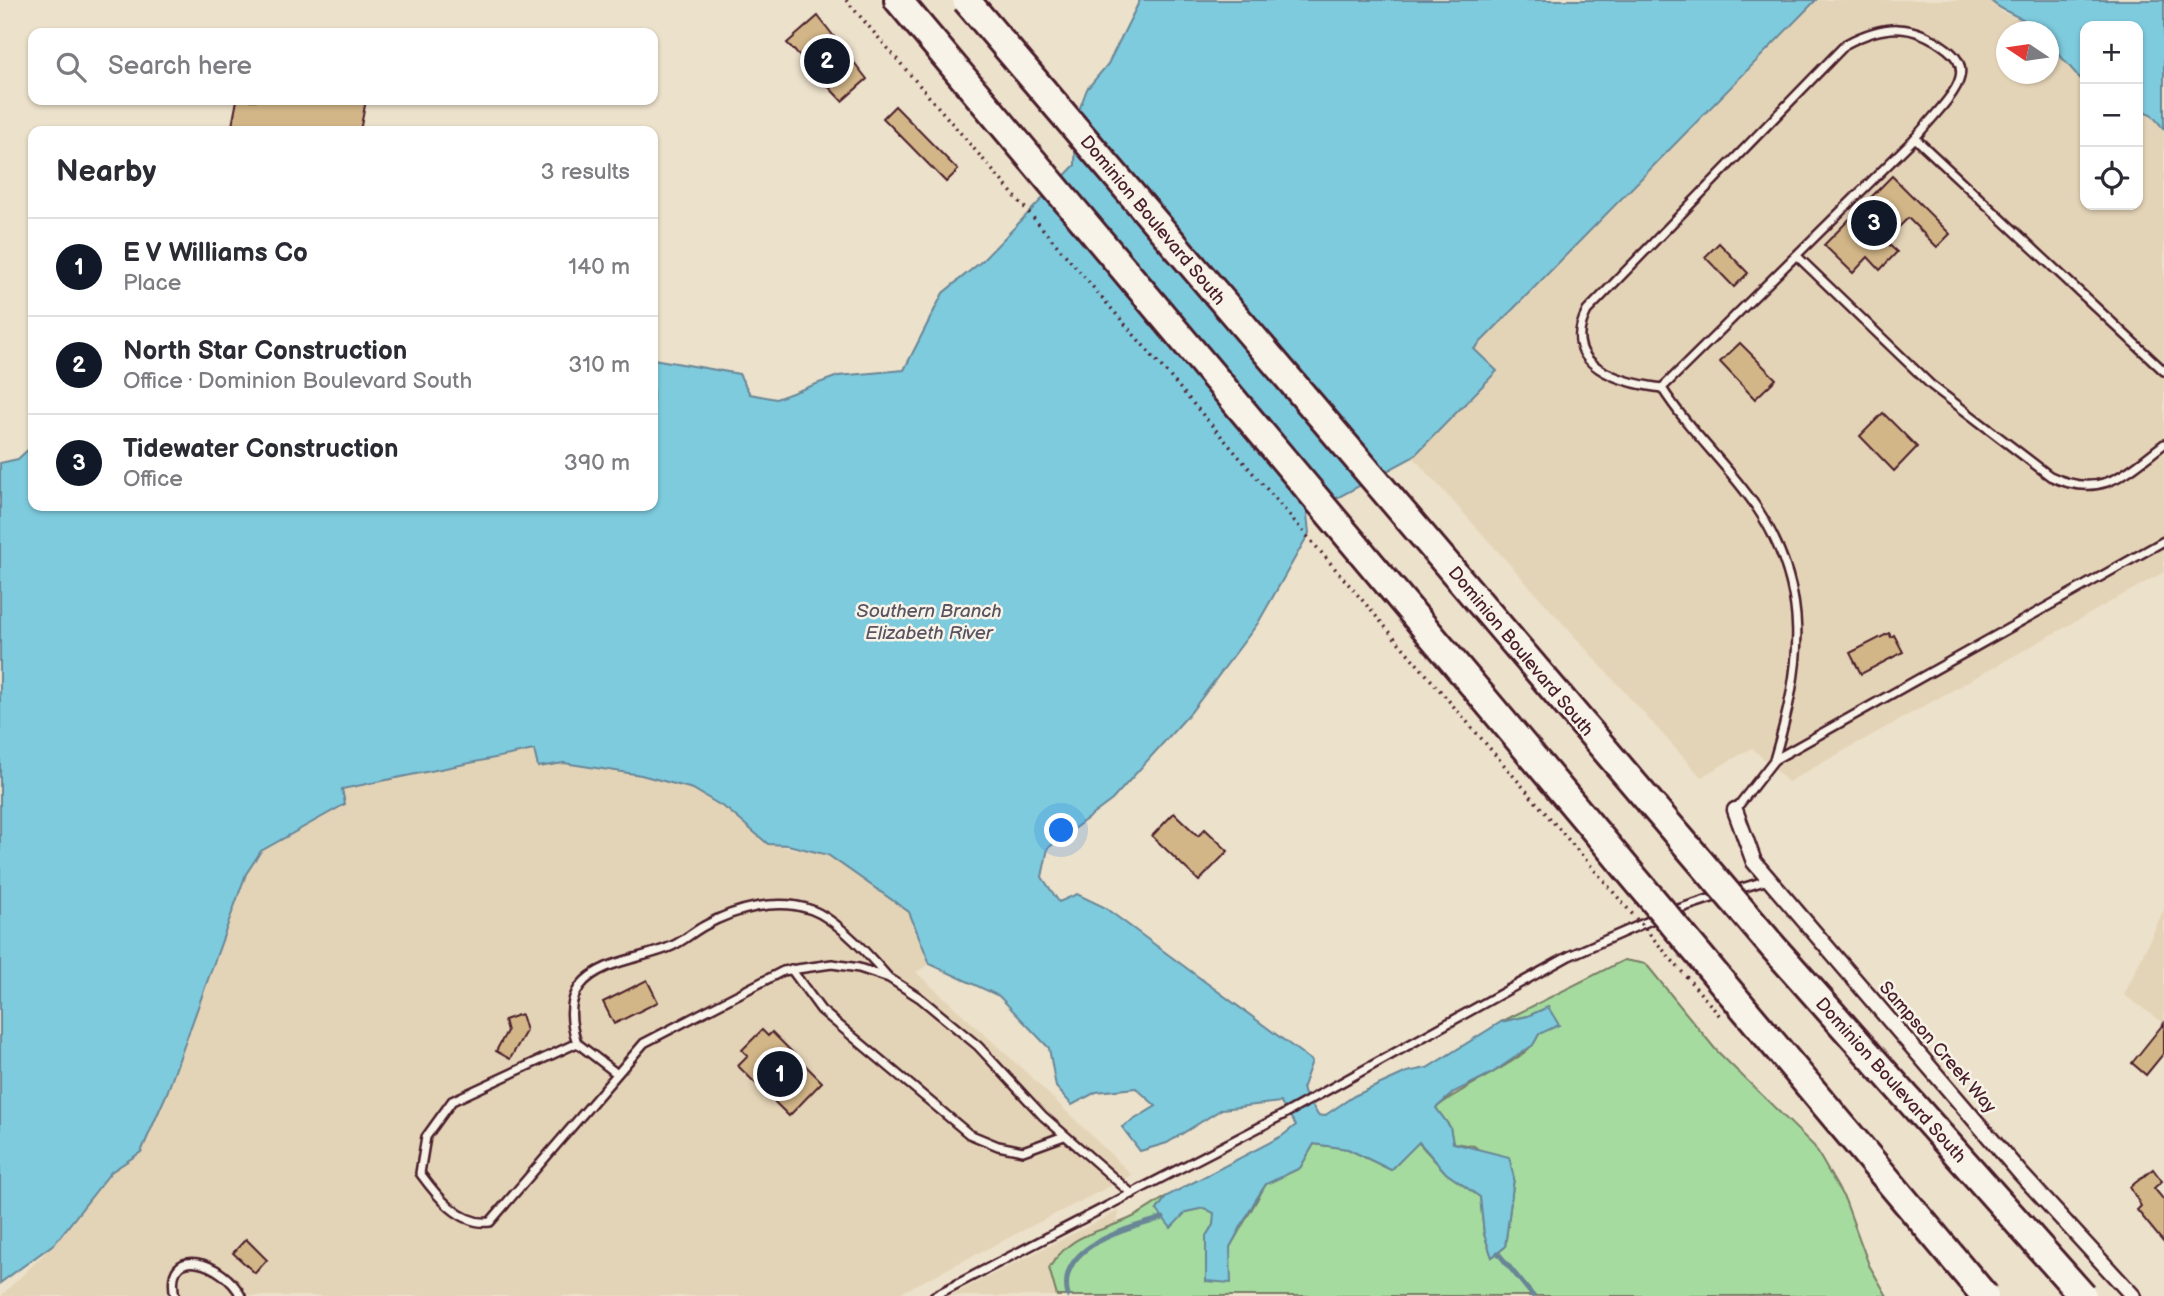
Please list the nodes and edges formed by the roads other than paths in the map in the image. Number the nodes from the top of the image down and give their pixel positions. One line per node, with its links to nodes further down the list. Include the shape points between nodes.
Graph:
1 (898, 0): 21 (highway, bridge)
2 (966, 0): 22 (highway, Dominion Boulevard South, bridge, via 1774,948)
3 (1915, 138): 4 (lane); 5 (lane); 6 (lane, via 1957,85 1961,74 1957,56 1929,35 1902,28 1871,31 1846,44 1587,311 1580,324 1582,345 1592,364 1606,375 1632,385)
4 (1797, 256): 6 (lane); 7 (lane, via 1931,385 2050,476 2089,488 2108,482)
5 (2164, 371)
6 (1662, 388): 9 (lane, via 1754,504 1789,574 1798,611 1797,673)
7 (2164, 444)
8 (2164, 541): 9 (lane)
9 (1774, 760): 10 (lane)
10 (1735, 810): 11 (street, Sampson Creek Way, via 1749,854)
11 (1769, 880): 17 (lane, via 1688,904 1569,956); 23 (street, Sampson Creek Way, via 2021,1174)
12 (791, 969): 13 (lane, via 832,964); 15 (lane, via 644,1043); 16 (lane, via 821,1010 969,1134 1023,1151)
13 (890, 978): 14 (lane, via 867,953 812,910 772,905 737,911 673,946 597,973 580,986 571,1024); 16 (lane, via 978,1046)
14 (577, 1043): 15 (lane); 15 (lane, via 452,1101 444,1109 426,1137 420,1173 437,1197 471,1221 490,1222)
15 (616, 1073)
16 (1064, 1136): 17 (lane)
17 (1132, 1194): 20 (lane)
18 (174, 1296): 19 (lane, via 176,1272 188,1262 202,1261 218,1270)
19 (241, 1296)
20 (934, 1296)
21 (1985, 1296)
22 (2083, 1296)
23 (2133, 1296)

